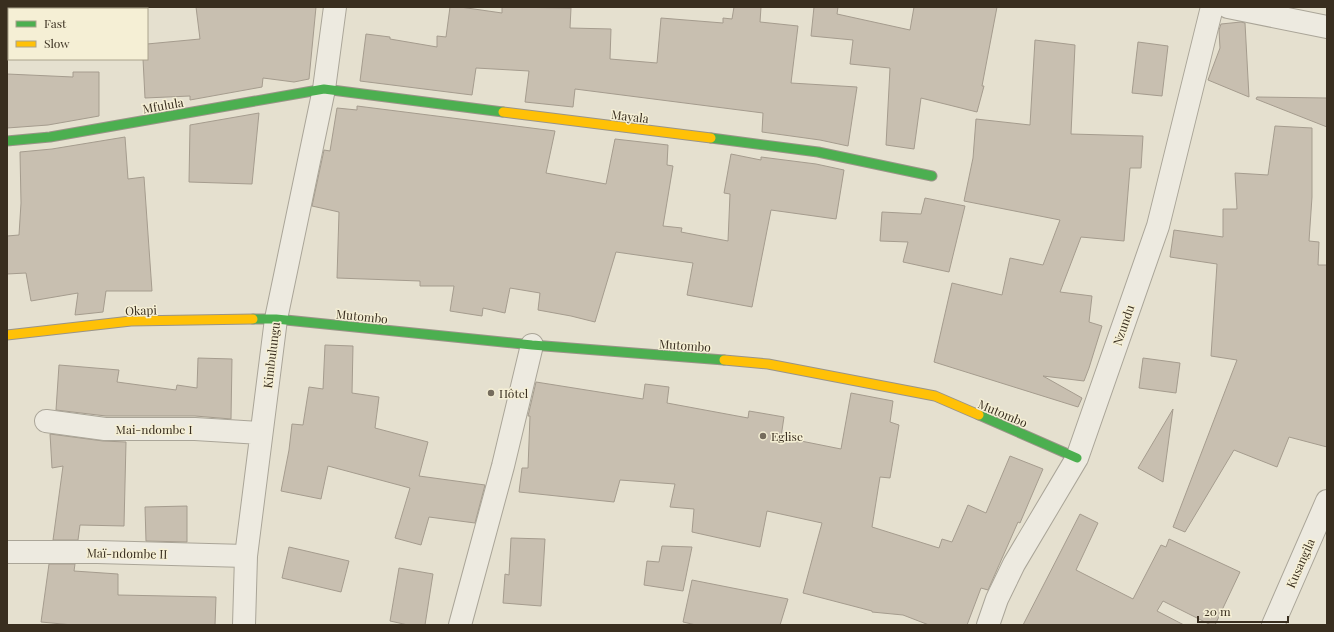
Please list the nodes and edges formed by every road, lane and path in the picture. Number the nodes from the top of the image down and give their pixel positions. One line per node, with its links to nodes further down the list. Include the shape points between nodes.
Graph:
1 (335, 7): 5 (street, Kimbulungu)
2 (1212, 7): 13 (street, Nzundu, via 1158,226)
3 (1228, 7): 4 (street)
4 (1327, 27)
5 (324, 89): 6 (street, Mfulula, via 50,137); 7 (street, Mayala, via 818,152); 8 (street, Kimbulungu)
6 (7, 141)
7 (932, 176)
8 (276, 319): 9 (street, Okapi, via 131,321); 10 (street, Mutombo); 12 (street, Kimbulungu)
9 (7, 335)
10 (532, 345): 13 (street, Mutombo, via 768,364 935,396); 18 (street, via 503,466)
11 (46, 421): 12 (street, Mai-ndombe I, via 105,429 195,429)
12 (261, 434): 16 (street, Kimbulungu)
13 (1077, 458): 19 (street, Nzundu, via 1014,564)
14 (1327, 501): 20 (street, Kusangila)
15 (7, 552): 16 (street, Maï-ndombe II)
16 (246, 556): 17 (street, Kimbulungu)
17 (244, 625)
18 (460, 625)
19 (988, 625)
20 (1273, 625)

